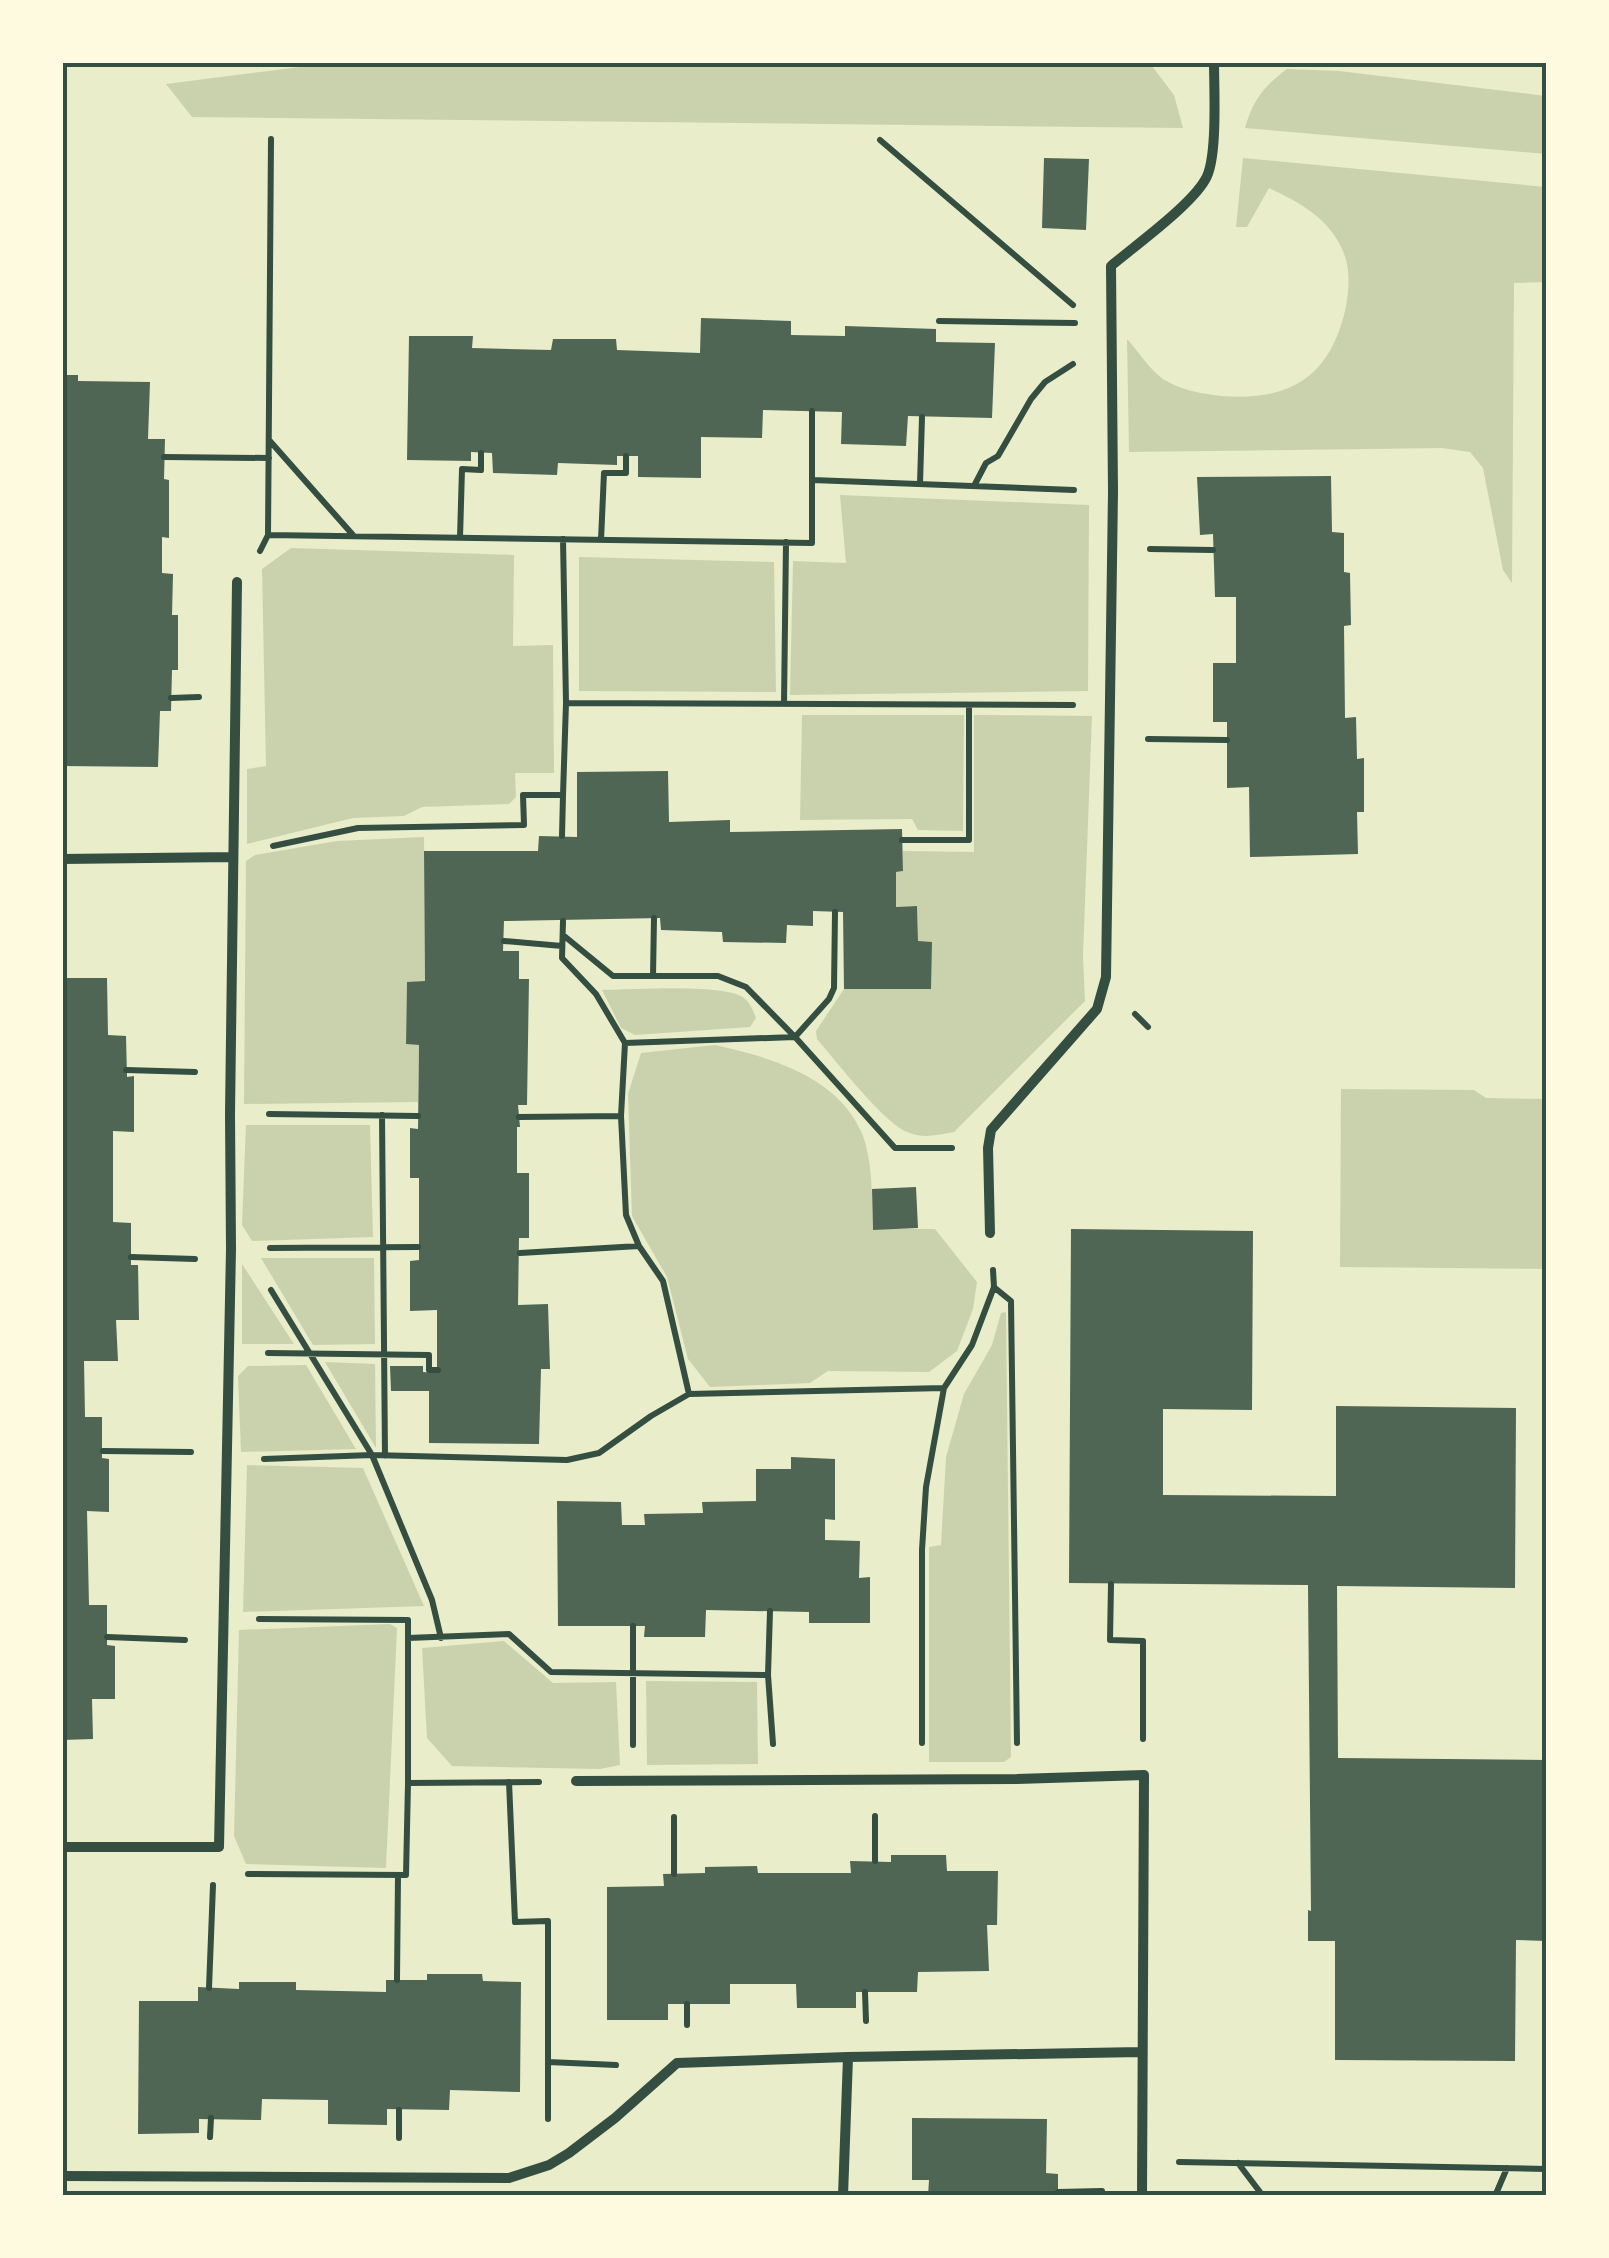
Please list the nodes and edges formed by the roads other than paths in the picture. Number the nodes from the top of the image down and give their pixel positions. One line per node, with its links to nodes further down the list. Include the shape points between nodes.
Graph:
1 (1214, 62): 5 (street, via 1207,179 1111,266 1106,977 1097,1010 991,1130)
2 (237, 582): 3 (street)
3 (233, 857): 4 (street); 7 (street, via 219,1848)
4 (62, 859)
5 (990, 1233)
6 (576, 1781): 8 (street, via 1144,1775)
7 (62, 1847)
8 (1141, 2052): 9 (street); 12 (street)
9 (848, 2056): 10 (street, via 677,2063 548,2165 509,2178); 11 (street)
10 (62, 2176)
11 (843, 2196)
12 (1142, 2196)

